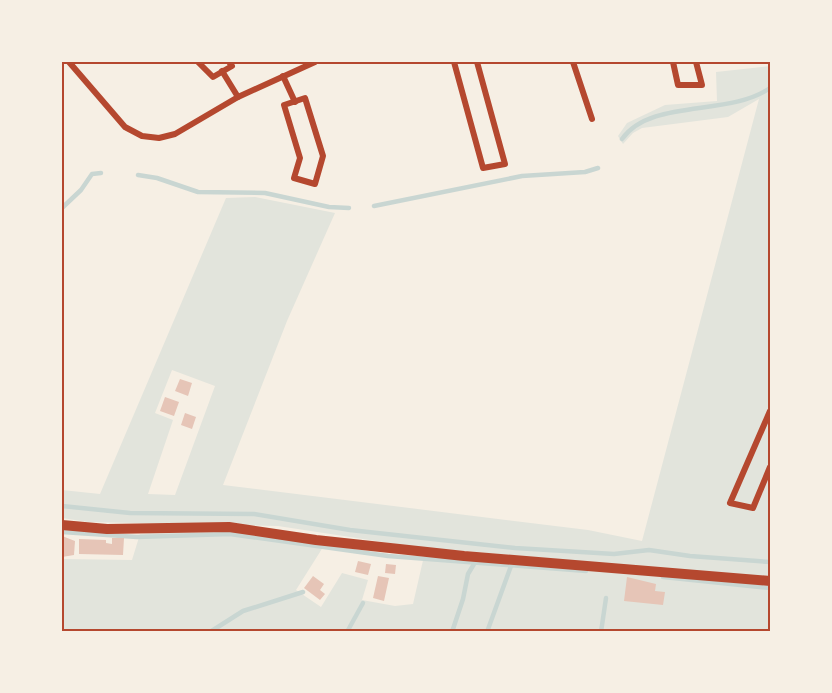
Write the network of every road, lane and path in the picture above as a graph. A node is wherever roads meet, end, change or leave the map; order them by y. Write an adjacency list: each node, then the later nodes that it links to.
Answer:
1 (69, 62): 12 (street)
2 (198, 62): 10 (street)
3 (229, 62): 10 (street)
4 (315, 62): 11 (street)
5 (454, 62): 6 (street)
6 (477, 62)
7 (573, 62): 14 (street)
8 (673, 62): 9 (street)
9 (696, 62)
10 (222, 71): 12 (street)
11 (283, 76): 12 (street); 13 (street)
12 (238, 97)
13 (294, 102): 13 (street)
14 (591, 119)
15 (771, 411): 16 (street)
16 (771, 467)
17 (62, 525): 18 (street)
18 (771, 581)

